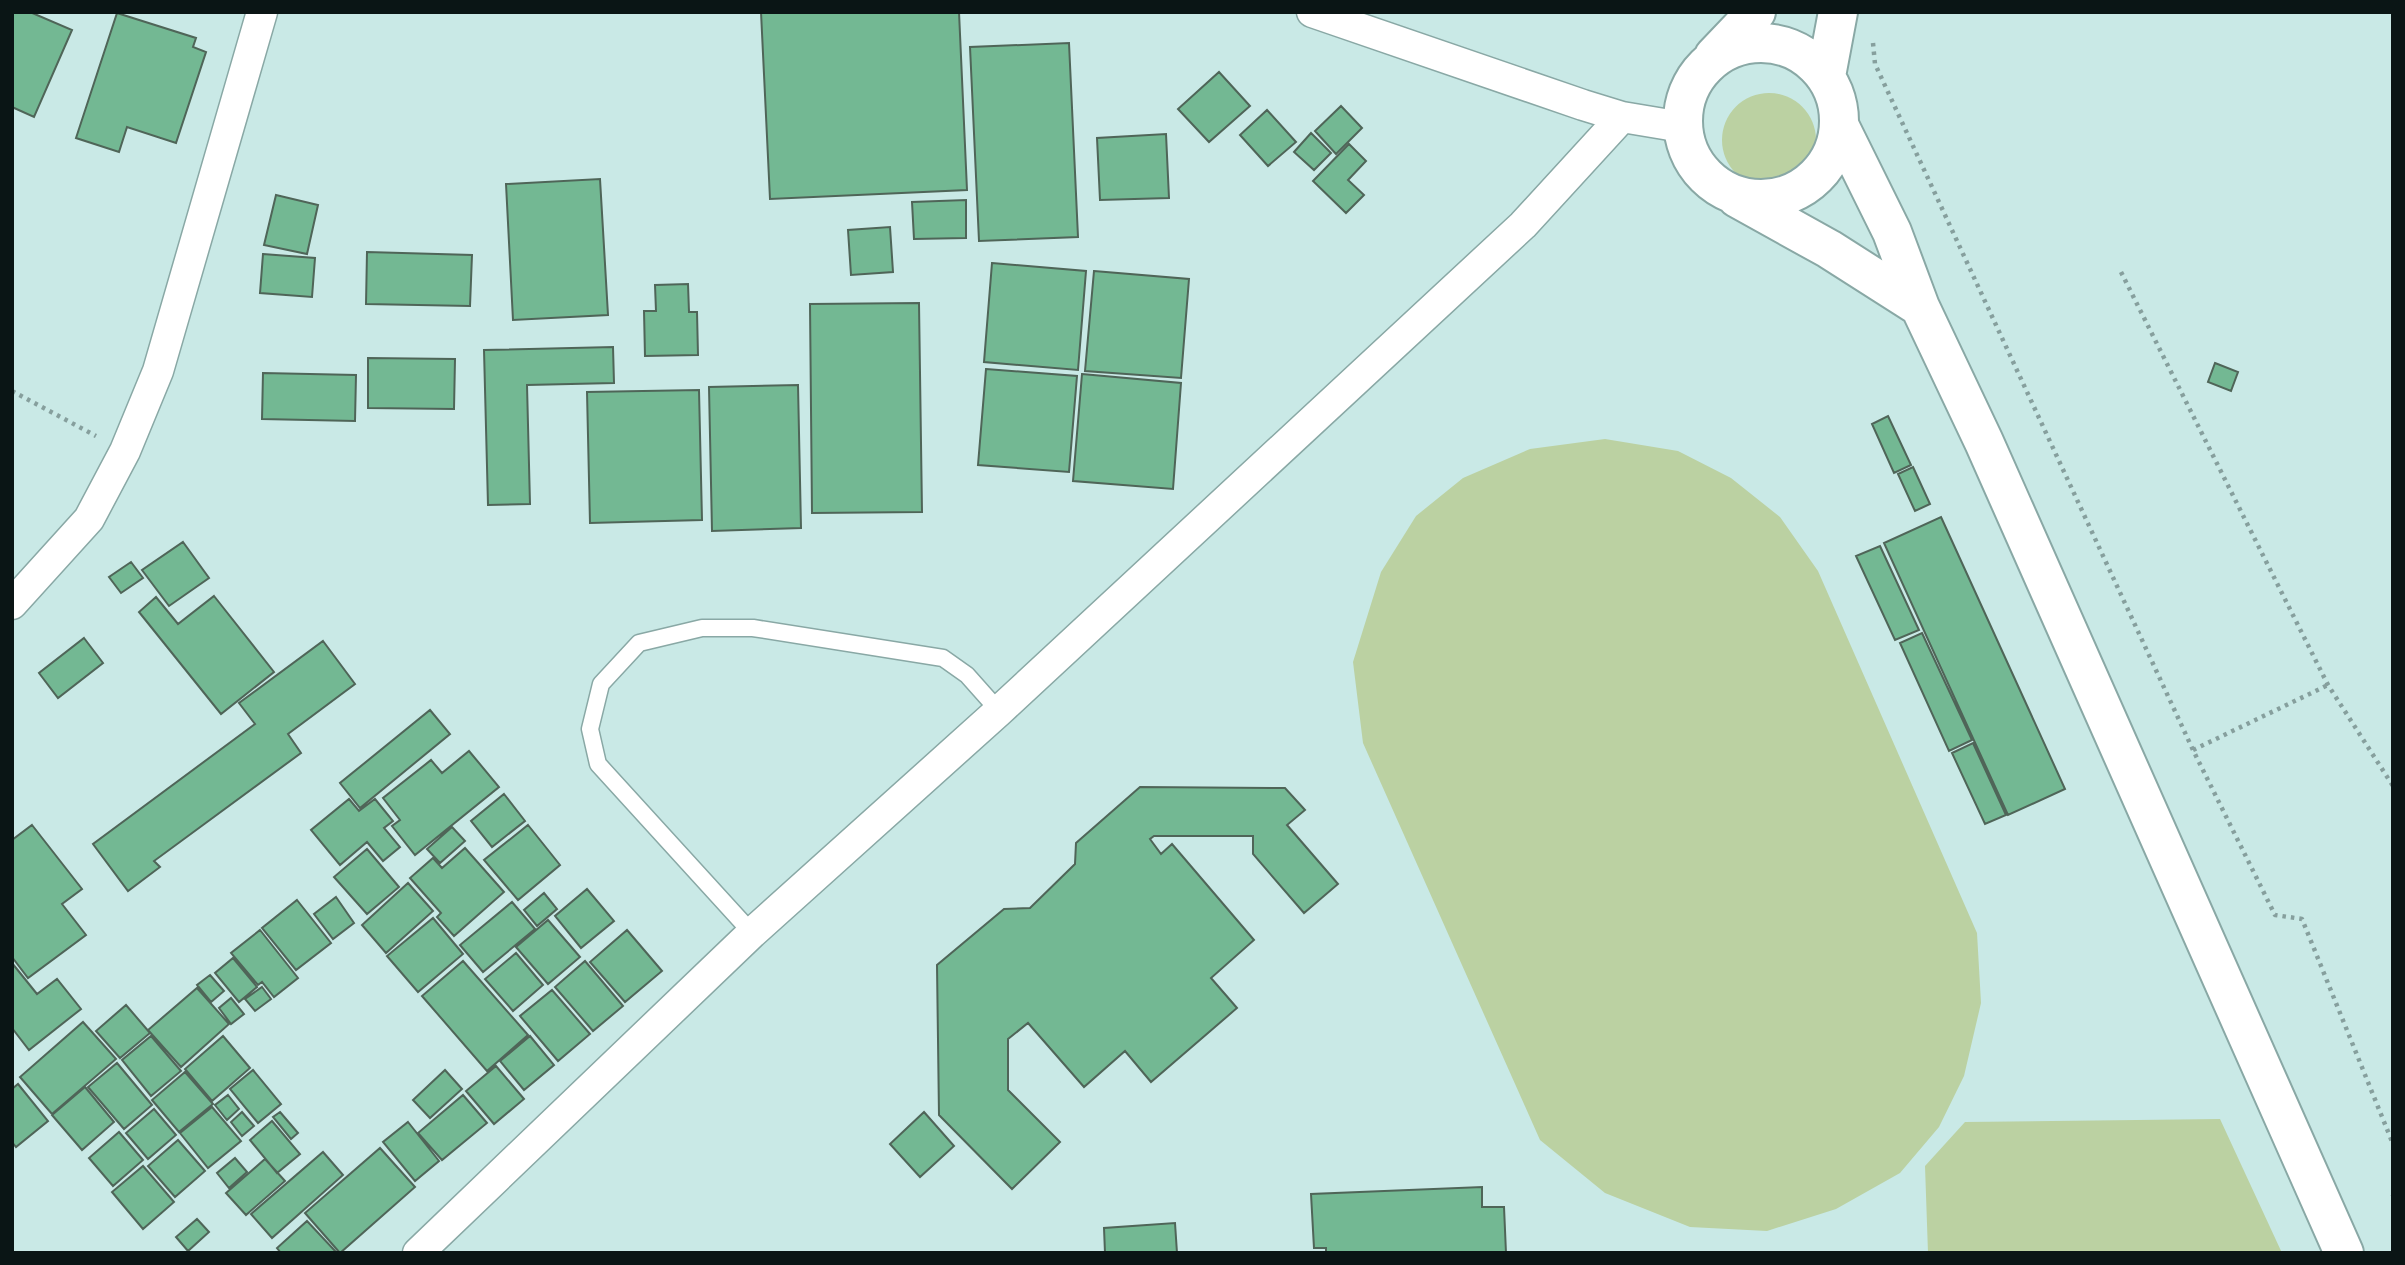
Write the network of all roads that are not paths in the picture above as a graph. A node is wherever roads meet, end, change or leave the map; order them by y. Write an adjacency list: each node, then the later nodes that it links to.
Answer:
1 (262, 12): 12 (street)
2 (1312, 12): 7 (street)
3 (1756, 12): 5 (street)
4 (1838, 12): 6 (street)
5 (1709, 61): 6 (street); 8 (street)
6 (1826, 76): 9 (street)
7 (1622, 117): 8 (street); 13 (street)
8 (1682, 127): 10 (street)
9 (1840, 127): 10 (street); 11 (street)
10 (1729, 193): 11 (street)
11 (1920, 307): 16 (street)
12 (12, 604)
13 (999, 711): 14 (street); 14 (lane)
14 (752, 933): 15 (street)
15 (418, 1253)
16 (2344, 1253)

